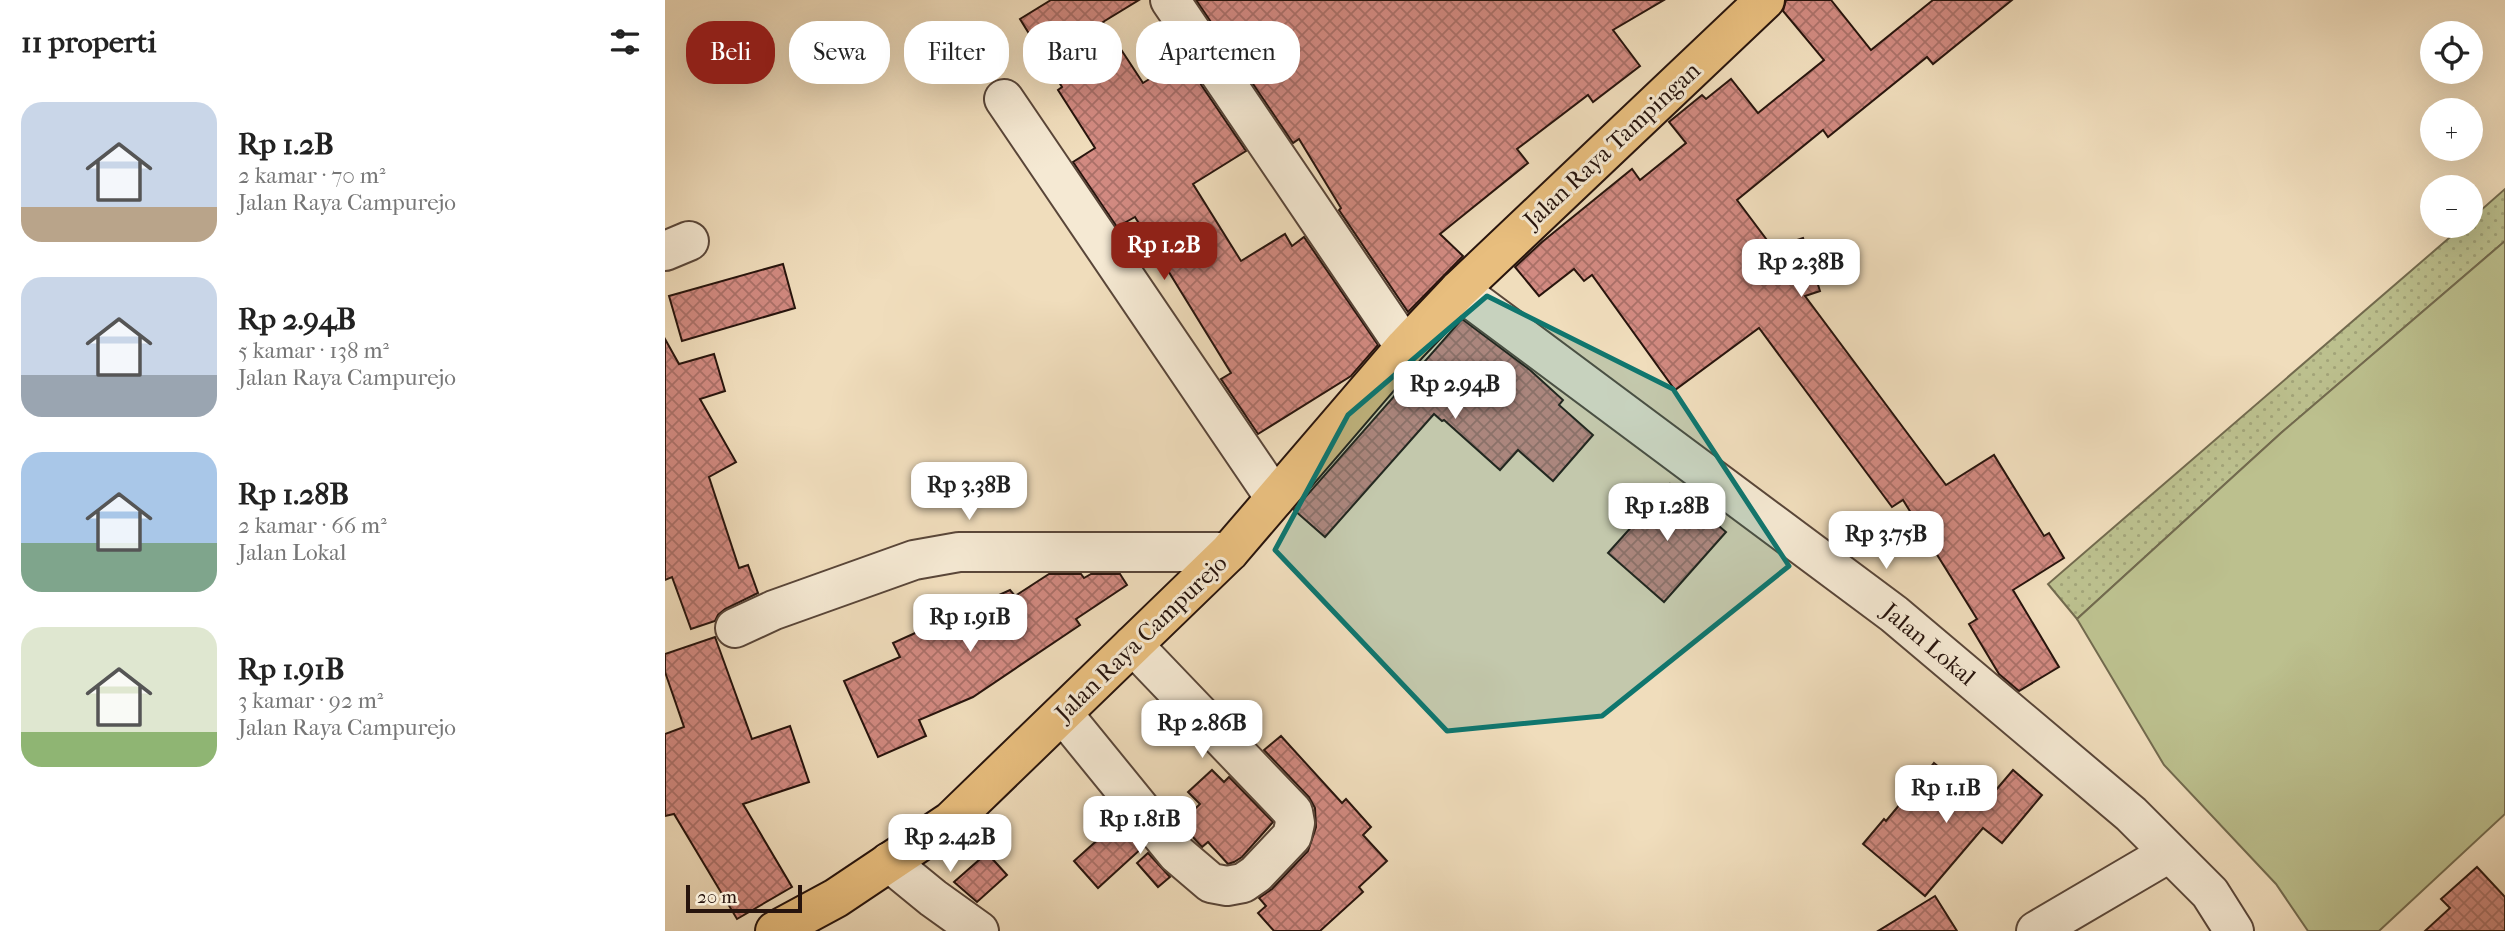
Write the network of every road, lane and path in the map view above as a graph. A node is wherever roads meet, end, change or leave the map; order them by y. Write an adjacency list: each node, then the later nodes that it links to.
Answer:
1 (1170, 0): 5 (street)
2 (1759, 2): 4 (main road, Jalan Raya Tampingan)
3 (1004, 99): 6 (street)
4 (1459, 290): 5 (main road, Jalan Raya Campurejo); 11 (street, Jalan Lokal)
5 (1405, 347): 6 (main road, Jalan Raya Campurejo)
6 (1275, 498): 7 (main road, Jalan Raya Campurejo)
7 (1229, 552): 8 (street); 9 (main road, Jalan Raya Campurejo)
8 (735, 628)
9 (1133, 645): 10 (main road, Jalan Raya Campurejo); 10 (street)
10 (1063, 714): 12 (main road, Jalan Raya Campurejo)
11 (2169, 853): 15 (street); 16 (street, Jalan Lokal)
12 (889, 862): 13 (main road, Jalan Raya Campurejo); 14 (street)
13 (775, 931)
14 (979, 931)
15 (2036, 931)
16 (2234, 931)

